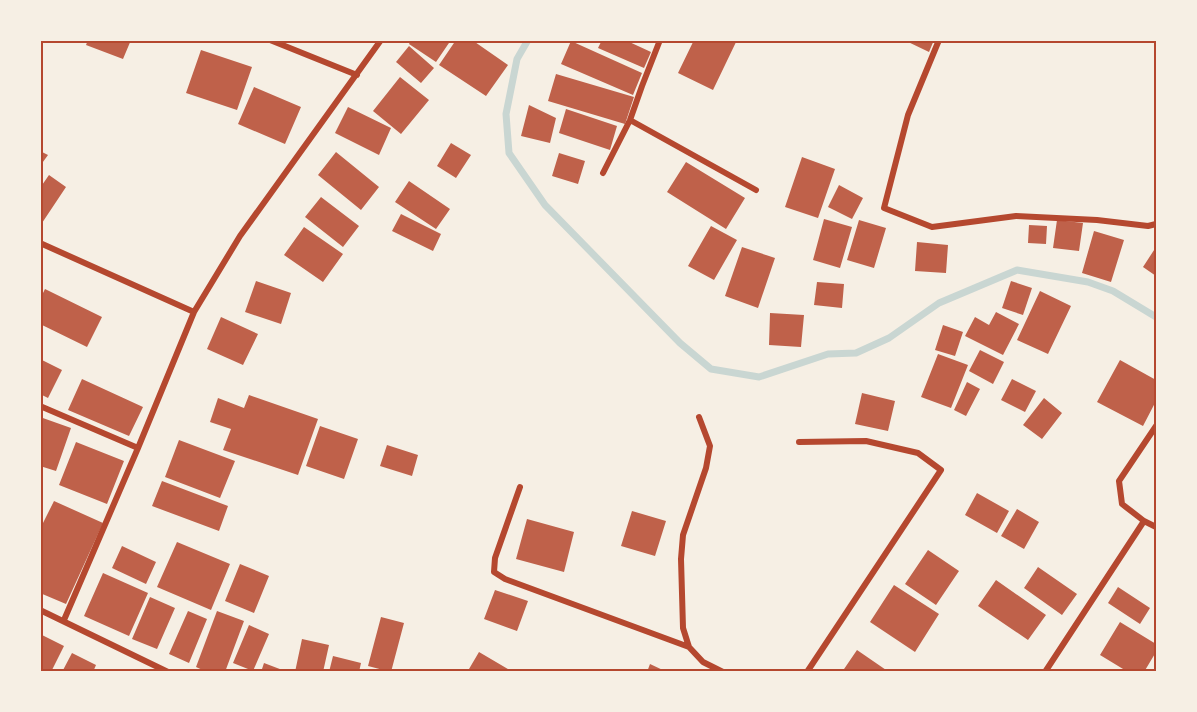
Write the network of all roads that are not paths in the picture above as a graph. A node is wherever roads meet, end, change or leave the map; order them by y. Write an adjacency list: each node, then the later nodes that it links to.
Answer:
1 (270, 40): 5 (street)
2 (381, 40): 5 (street)
3 (660, 40): 6 (street)
4 (939, 40): 9 (street)
5 (357, 75): 11 (street)
6 (630, 120): 7 (street); 8 (street)
7 (603, 173)
8 (756, 190)
9 (1156, 224)
10 (40, 243): 11 (street)
11 (194, 312): 16 (street)
12 (40, 406): 16 (street)
13 (699, 417): 22 (street)
14 (1156, 426): 18 (street)
15 (799, 442): 25 (street)
16 (138, 448): 21 (street)
17 (520, 487): 22 (street)
18 (1144, 521): 19 (street); 26 (street)
19 (1156, 527)
20 (40, 610): 21 (street)
21 (64, 620): 23 (street)
22 (689, 647): 24 (street)
23 (168, 672)
24 (723, 672)
25 (807, 672)
26 (1045, 672)

